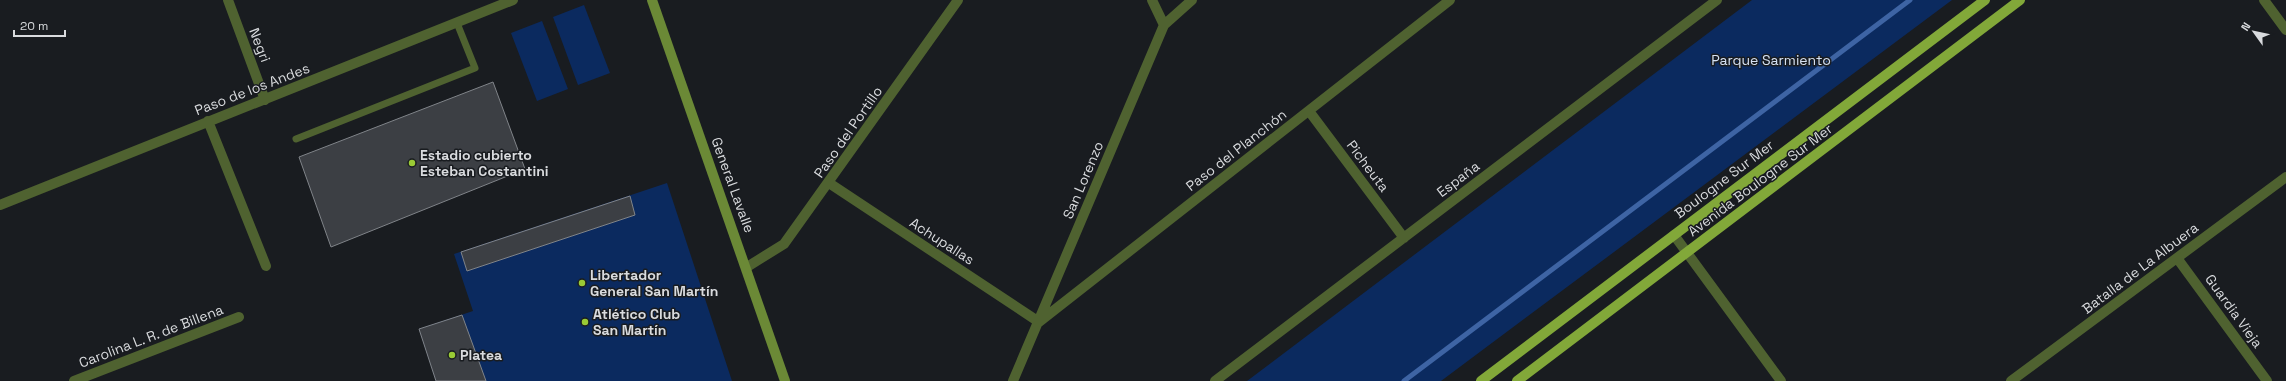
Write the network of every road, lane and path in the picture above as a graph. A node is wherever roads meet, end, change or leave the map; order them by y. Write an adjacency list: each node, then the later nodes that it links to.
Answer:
1 (228, 0): 15 (street, Negri)
2 (513, 0): 12 (street, Paso de los Andes)
3 (652, 0): 27 (main road, General Lavalle)
4 (958, 0): 20 (street, Paso del Portillo)
5 (1152, 0): 13 (street)
6 (1192, 0): 13 (street, San Lorenzo)
7 (1450, 0): 16 (street, Paso del Planchón)
8 (1717, 0): 23 (street, España)
9 (1984, 0): 22 (main road, Boulogne Sur Mer)
10 (2020, 0): 24 (main road, Avenida Boulogne Sur Mer)
11 (2264, 0): 14 (street)
12 (457, 23): 15 (street, Paso de los Andes); 18 (lane)
13 (1164, 25): 29 (street, San Lorenzo)
14 (2286, 30)
15 (265, 100): 17 (street, Paso de los Andes)
16 (1309, 110): 23 (street, Picheuta); 29 (street, Paso del Planchón)
17 (208, 121): 21 (street, Paso de los Andes); 26 (street)
18 (296, 139)
19 (2286, 177): 25 (street, Batalla de La Albuera)
20 (829, 183): 27 (street, Paso del Portillo); 29 (street, Achupallas)
21 (0, 205)
22 (1674, 235): 24 (street); 34 (main road, Boulogne Sur Mer)
23 (1404, 238): 33 (street, España)
24 (1687, 252): 35 (main road, Avenida Boulogne Sur Mer); 36 (street)
25 (2177, 258): 37 (street, Batalla de La Albuera); 38 (street, Guardia Vieja)
26 (266, 266)
27 (747, 267): 31 (main road, General Lavalle)
28 (239, 317): 30 (street, Carolina L. R. de Billena)
29 (1039, 322): 32 (street, San Lorenzo)
30 (74, 381)
31 (785, 381)
32 (1013, 381)
33 (1215, 381)
34 (1481, 381)
35 (1517, 381)
36 (1781, 381)
37 (2011, 381)
38 (2267, 381)

